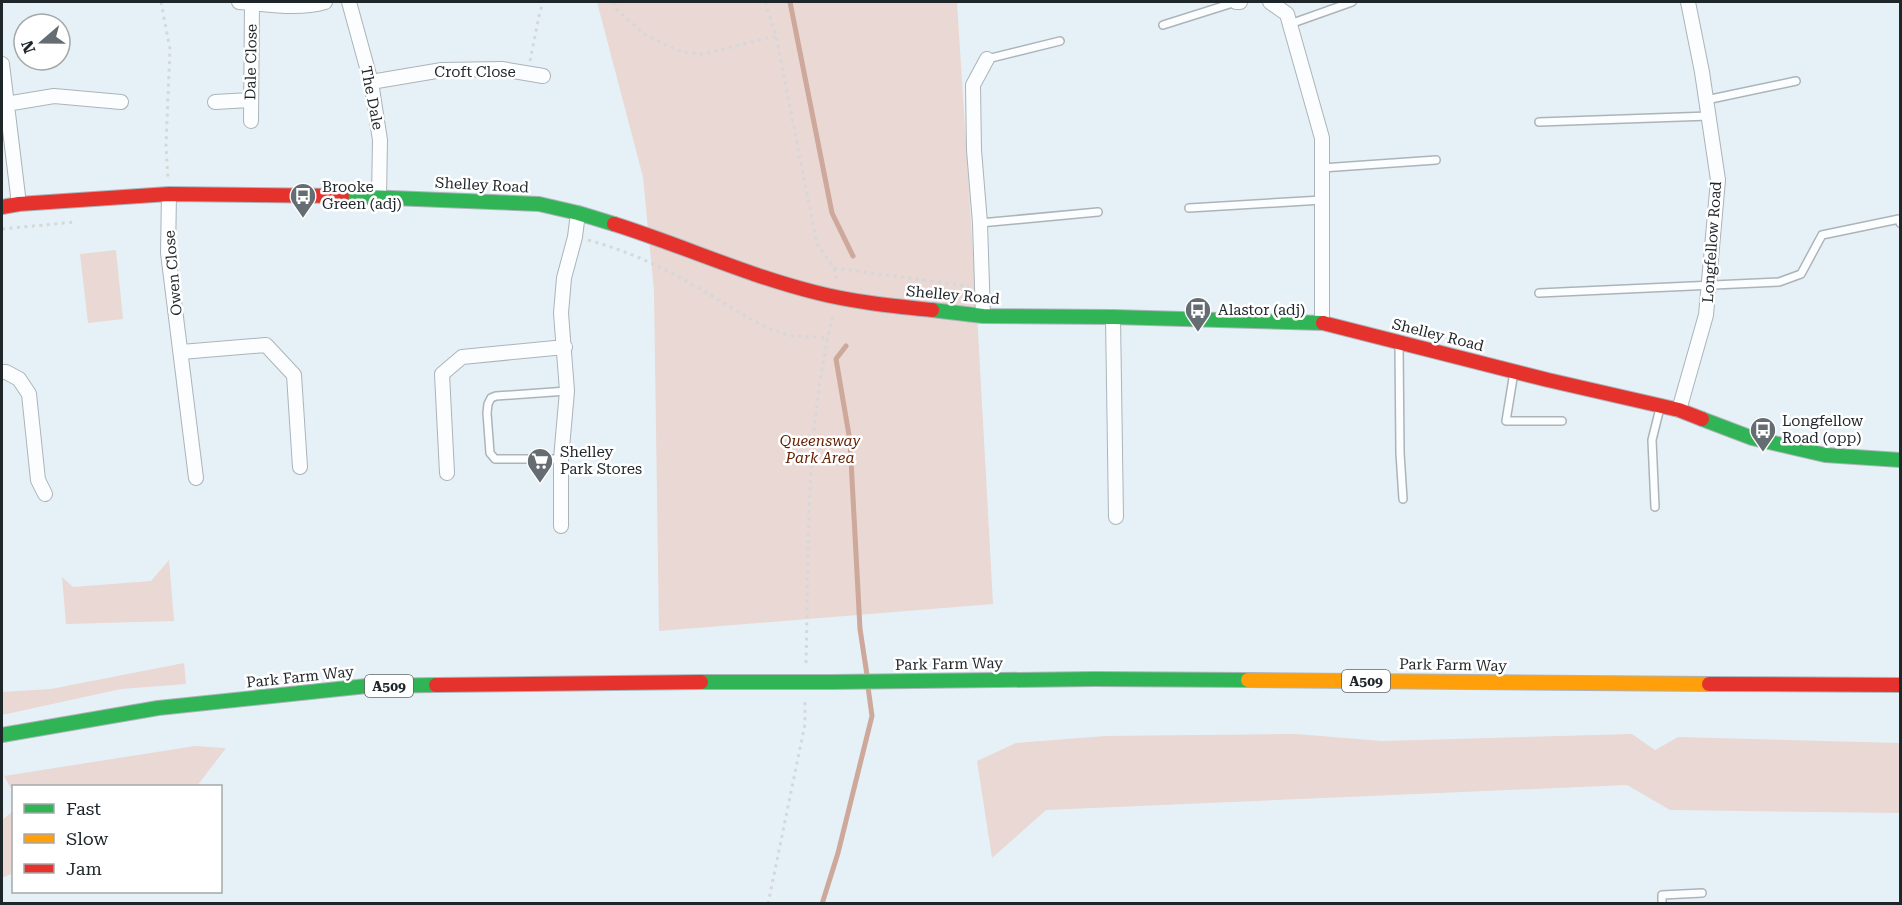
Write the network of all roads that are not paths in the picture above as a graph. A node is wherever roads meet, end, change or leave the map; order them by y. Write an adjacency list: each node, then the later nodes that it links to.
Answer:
1 (245, 2): 2 (street, Dale Close); 16 (street, Dale Close)
2 (326, 2)
3 (349, 2): 15 (street, The Dale)
4 (1238, 2): 9 (lane)
5 (1270, 2): 8 (street)
6 (1352, 2): 8 (lane)
7 (1688, 2): 17 (street, Longfellow Road)
8 (1290, 24): 25 (street)
9 (1163, 25)
10 (1060, 41): 11 (lane)
11 (987, 59): 34 (street)
12 (2, 64): 20 (street)
13 (543, 76): 15 (street, Croft Close)
14 (1796, 81): 17 (lane)
15 (371, 82): 27 (street, The Dale)
16 (250, 100): 19 (street); 22 (street, Dale Close)
17 (1706, 100): 21 (street, Longfellow Road)
18 (121, 102): 20 (street)
19 (214, 102)
20 (6, 104): 29 (street)
21 (1709, 116): 23 (lane); 36 (street, Longfellow Road)
22 (251, 121)
23 (1539, 122)
24 (1436, 160): 25 (lane)
25 (1322, 168): 28 (street)
26 (169, 194): 27 (main road, Shelley Road); 29 (main road, Shelley Road); 43 (street, Owen Close)
27 (379, 197): 33 (main road, Shelley Road)
28 (1322, 200): 31 (lane); 40 (street)
29 (19, 204): 30 (main road, Shelley Road)
30 (2, 207)
31 (1189, 208)
32 (1098, 212): 34 (lane)
33 (578, 213): 38 (main road, Shelley Road); 42 (street)
34 (980, 223): 38 (street)
35 (1900, 223): 36 (lane)
36 (1709, 285): 37 (lane); 48 (street, Longfellow Road)
37 (1539, 293)
38 (983, 316): 39 (main road, Shelley Road)
39 (1113, 317): 40 (main road, Shelley Road); 58 (street)
40 (1322, 323): 41 (main road, Shelley Road)
41 (1399, 342): 45 (main road, Shelley Road); 56 (lane)
42 (565, 347): 46 (street); 53 (street)
43 (181, 352): 52 (street); 54 (street, Owen Close)
44 (2, 372): 55 (street)
45 (1514, 372): 47 (main road, Shelley Road); 49 (lane)
46 (567, 391): 50 (street); 50 (lane)
47 (1660, 406): 48 (main road, Shelley Road); 57 (lane)
48 (1680, 410): 51 (main road, Shelley Road)
49 (1562, 421)
50 (561, 459): 59 (street)
51 (1900, 460)
52 (300, 467)
53 (447, 472)
54 (196, 478)
55 (45, 494)
56 (1403, 500)
57 (1655, 507)
58 (1116, 517)
59 (561, 526)
60 (1900, 685): 61 (main road, Park Farm Way / A509, bridge)
61 (2, 735)
62 (1702, 893): 63 (lane)
63 (1662, 903)

